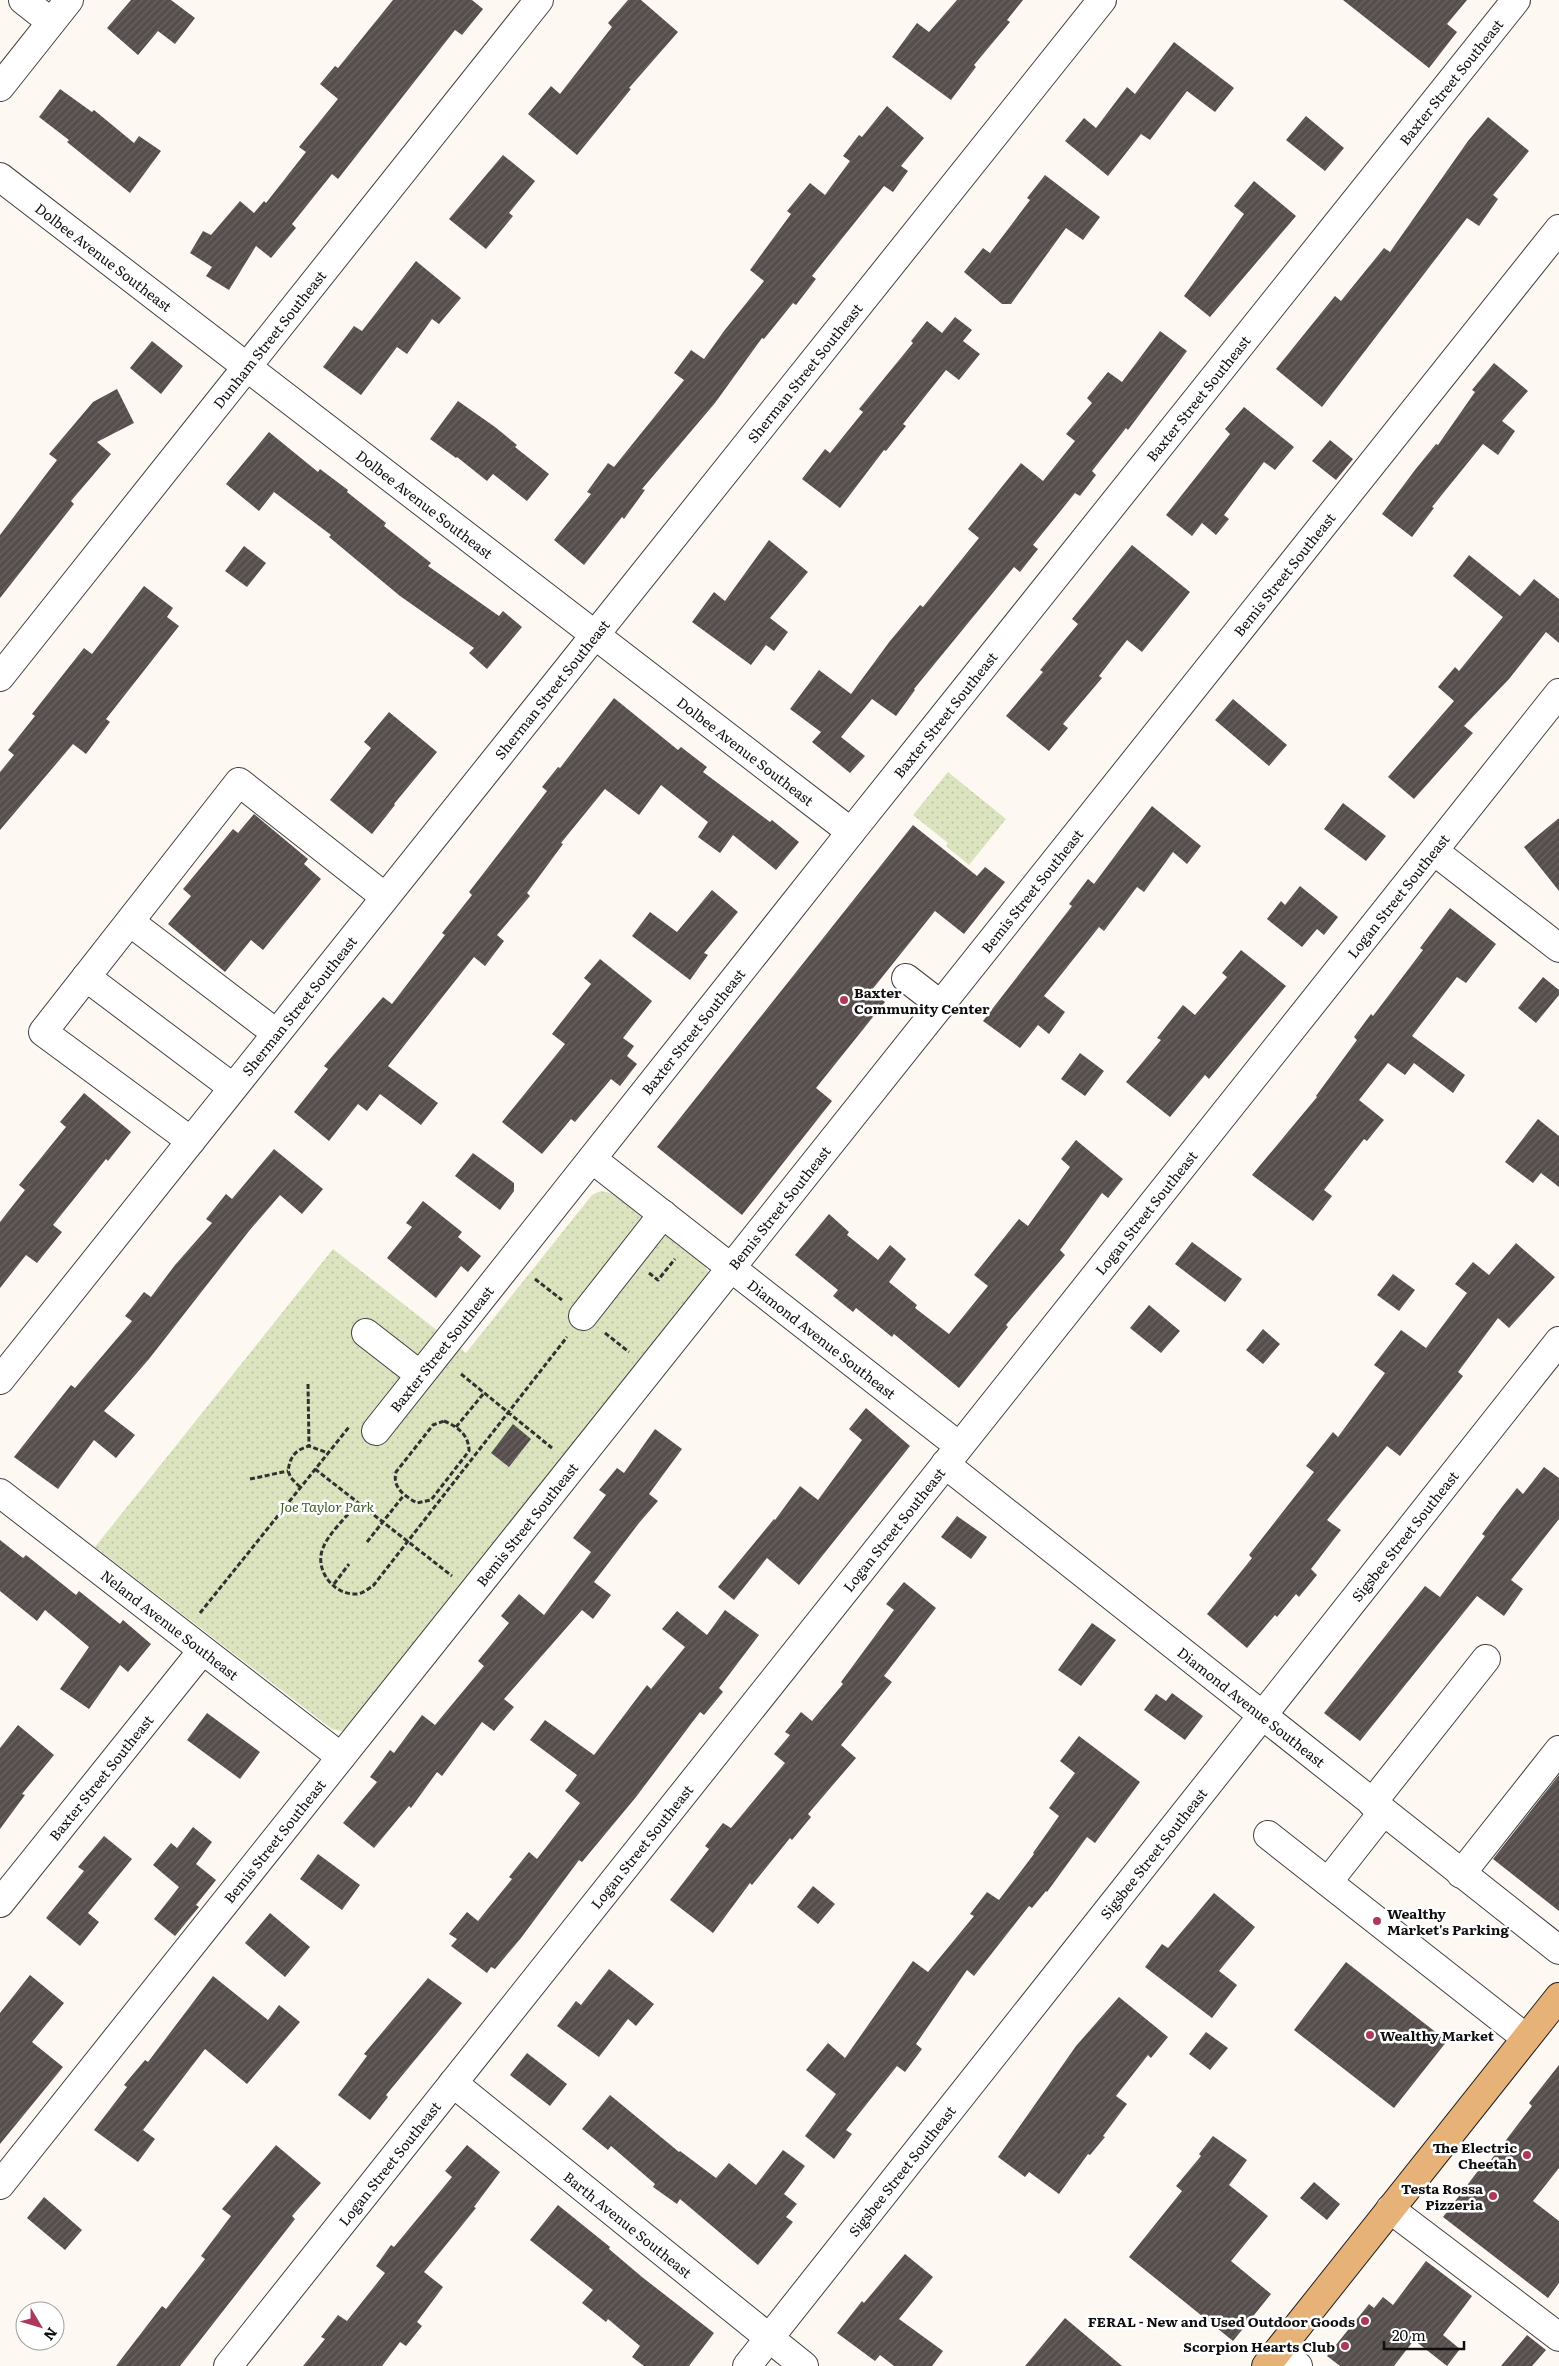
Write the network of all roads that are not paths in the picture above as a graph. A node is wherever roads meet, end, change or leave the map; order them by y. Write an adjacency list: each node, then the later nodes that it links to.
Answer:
1 (24, 0): 6 (street)
2 (69, 0): 6 (street)
3 (539, 0): 10 (street, Dunham Street Southeast)
4 (1102, 0): 11 (street, Sherman Street Southeast)
5 (1516, 0): 14 (street, Baxter Street Southeast)
6 (51, 22): 7 (street)
7 (0, 86)
8 (0, 177): 10 (street, Dolbee Avenue Southeast)
9 (1559, 229): 21 (street, Bemis Street Southeast)
10 (246, 367): 11 (street, Dolbee Avenue Southeast); 12 (street, Dunham Street Southeast)
11 (594, 634): 14 (street, Dolbee Avenue Southeast); 16 (street, Sherman Street Southeast)
12 (0, 677)
13 (1559, 693): 15 (street, Logan Street Southeast)
14 (851, 832): 25 (street, Baxter Street Southeast)
15 (1434, 851): 18 (street); 34 (street, Logan Street Southeast)
16 (385, 897): 17 (street); 22 (street, Sherman Street Southeast)
17 (130, 922): 19 (street); 22 (street)
18 (1559, 948)
19 (86, 977): 23 (street); 24 (street)
20 (906, 978): 21 (street)
21 (941, 1005): 27 (street, Bemis Street Southeast)
22 (276, 1034): 23 (street, Sherman Street Southeast)
23 (232, 1087): 24 (street, Sherman Street Southeast)
24 (191, 1141): 32 (street, Sherman Street Southeast)
25 (592, 1159): 26 (street, Diamond Avenue Southeast); 31 (street, Baxter Street Southeast)
26 (663, 1214): 27 (street, Diamond Avenue Southeast); 28 (street)
27 (732, 1267): 34 (street, Diamond Avenue Southeast); 40 (street, Bemis Street Southeast)
28 (577, 1324)
29 (366, 1333): 31 (street)
30 (1559, 1341): 38 (street, Sigsbee Street Southeast)
31 (420, 1375): 33 (street, Baxter Street Southeast)
32 (0, 1380)
33 (364, 1427)
34 (952, 1455): 38 (street, Diamond Avenue Southeast); 49 (street, Logan Street Southeast)
35 (0, 1493): 36 (street, Neland Avenue Southeast)
36 (202, 1651): 40 (street, Neland Avenue Southeast); 45 (street, Baxter Street Southeast)
37 (1486, 1659): 41 (street)
38 (1262, 1716): 41 (street, Diamond Avenue Southeast); 53 (street, Sigsbee Street Southeast)
39 (1559, 1750): 43 (street)
40 (341, 1757): 50 (street, Bemis Street Southeast)
41 (1378, 1808): 43 (street, Diamond Avenue Southeast); 44 (street)
42 (1268, 1835): 44 (street)
43 (1460, 1874): 46 (street, Diamond Avenue Southeast)
44 (1328, 1882): 48 (street)
45 (0, 1903)
46 (1559, 1950)
47 (1559, 1997): 48 (main road)
48 (1526, 2038): 51 (main road)
49 (453, 2083): 53 (street, Barth Avenue Southeast); 55 (street, Logan Street Southeast)
50 (0, 2185)
51 (1390, 2209): 52 (street); 54 (main road)
52 (1559, 2337)
53 (769, 2339): 56 (street, Sigsbee Street Southeast); 57 (street, Barth Avenue Southeast)
54 (1280, 2361)
55 (228, 2366)
56 (747, 2366)
57 (804, 2366)

